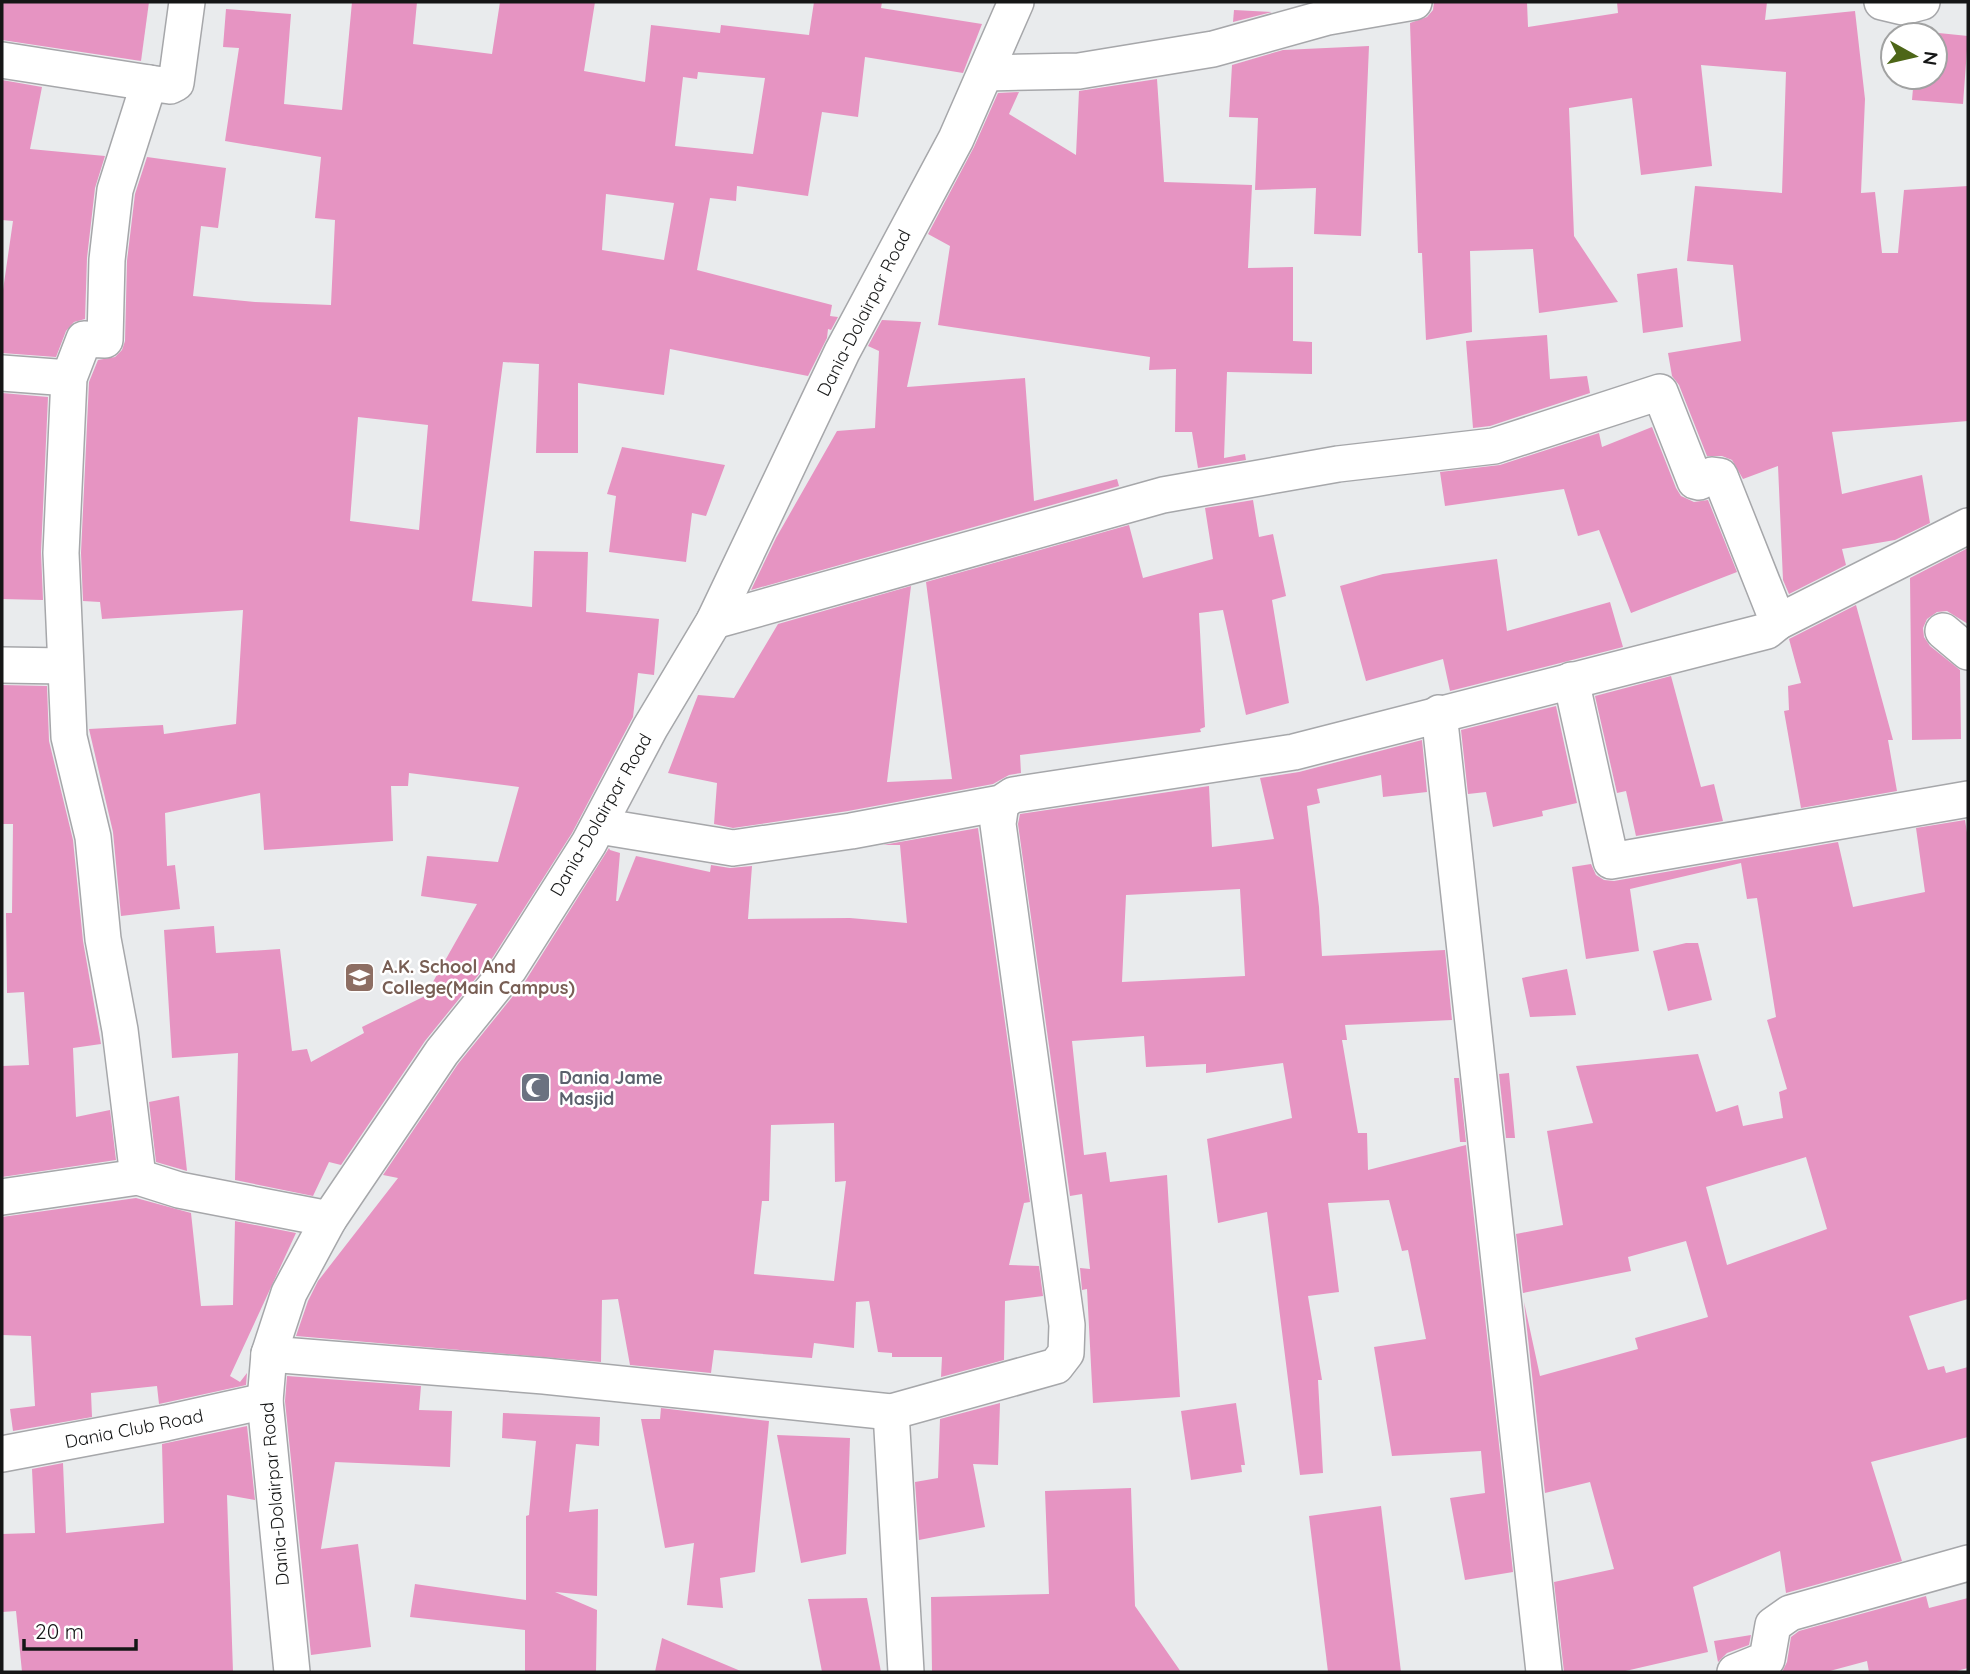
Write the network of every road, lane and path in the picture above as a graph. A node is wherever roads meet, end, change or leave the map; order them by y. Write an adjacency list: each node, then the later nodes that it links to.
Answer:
1 (187, 2): 8 (street)
2 (1016, 2): 7 (street, Dania-Dolairpar Road)
3 (1414, 2): 7 (street)
4 (1882, 2): 5 (street)
5 (1922, 2)
6 (2, 60): 8 (street)
7 (986, 72): 12 (street, Dania-Dolairpar Road)
8 (149, 83): 10 (street)
9 (2, 373): 10 (street)
10 (69, 378): 15 (street)
11 (1968, 526): 13 (street)
12 (714, 621): 13 (street); 20 (street, Dania-Dolairpar Road)
13 (1778, 622): 16 (street)
14 (2, 665): 15 (street)
15 (65, 666): 21 (street)
16 (1571, 680): 17 (street); 18 (street)
17 (1438, 713): 19 (street); 31 (street)
18 (1968, 799)
19 (1000, 803): 20 (street); 26 (street)
20 (599, 825): 23 (street, Dania-Dolairpar Road)
21 (138, 1177): 22 (street); 23 (street)
22 (2, 1197)
23 (329, 1219): 24 (street, Dania-Dolairpar Road)
24 (269, 1354): 25 (street, Dania-Dolairpar Road); 26 (street)
25 (265, 1401): 27 (street, Dania Club Road); 29 (street, Dania-Dolairpar Road)
26 (891, 1412): 30 (street)
27 (2, 1454)
28 (1968, 1563): 32 (street)
29 (292, 1672)
30 (906, 1672)
31 (1545, 1672)
32 (1735, 1672)

